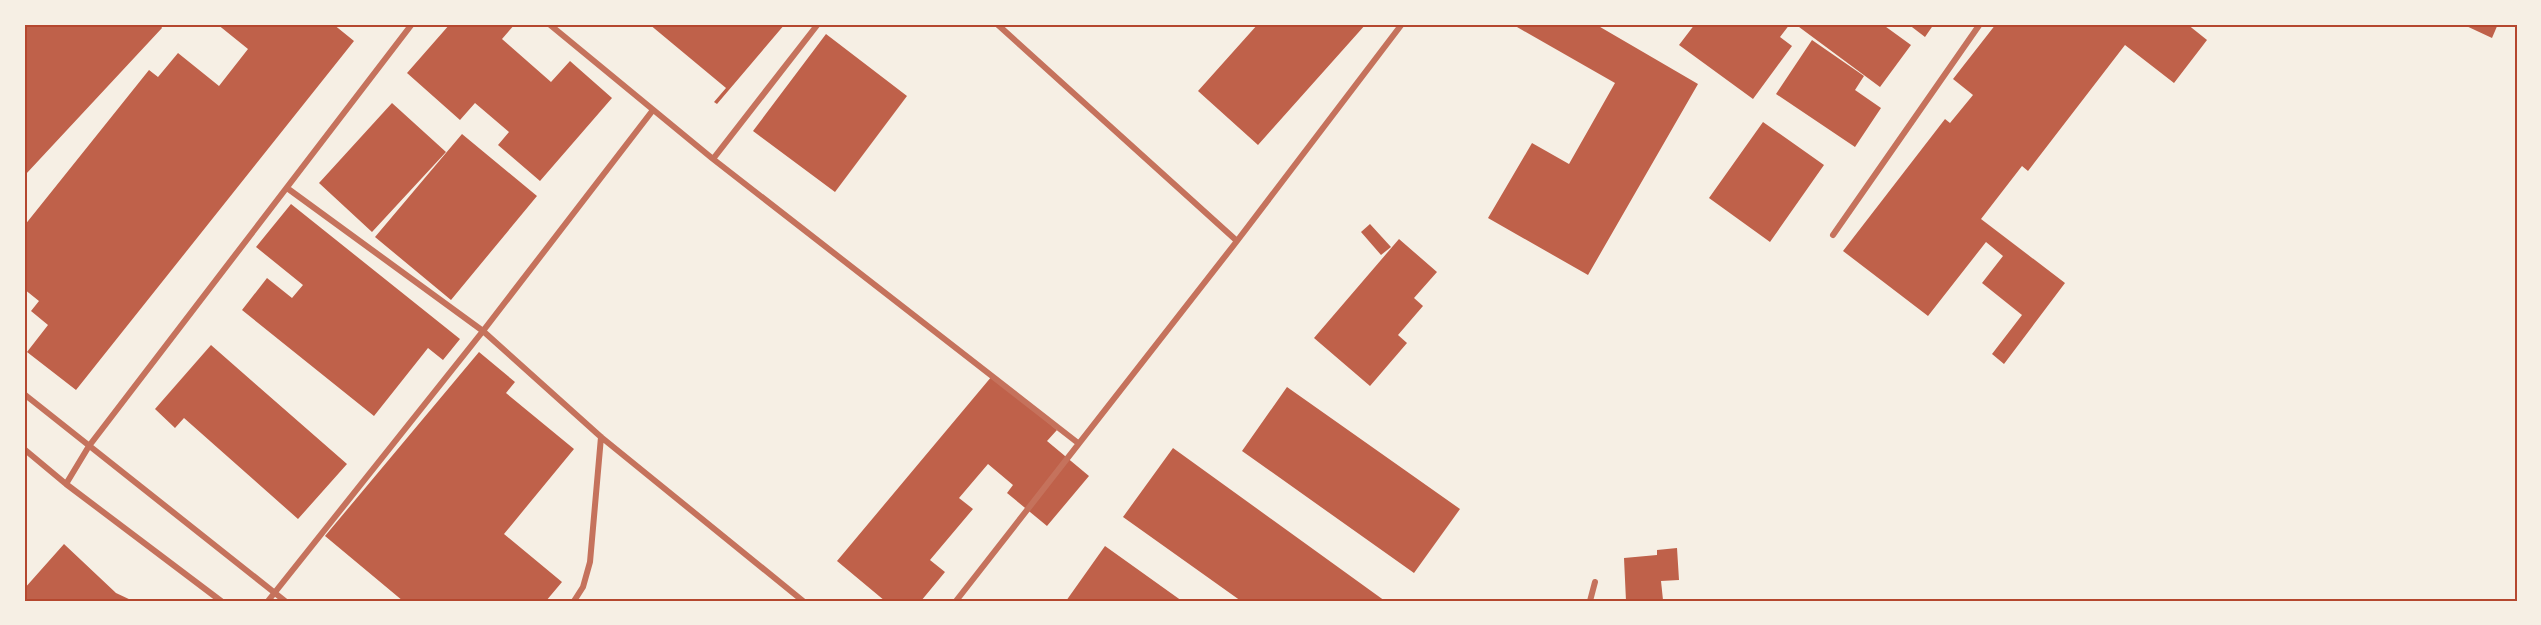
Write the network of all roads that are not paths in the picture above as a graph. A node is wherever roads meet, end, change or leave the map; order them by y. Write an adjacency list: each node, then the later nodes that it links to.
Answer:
1 (412, 24): 9 (street)
2 (549, 24): 7 (street)
3 (818, 24): 8 (street)
4 (997, 24): 11 (street)
5 (1402, 24): 11 (street)
6 (1980, 24): 10 (street)
7 (653, 110): 8 (street); 12 (street)
8 (713, 159): 15 (street)
9 (287, 188): 12 (street); 16 (street)
10 (1833, 235)
11 (1237, 242): 15 (street)
12 (483, 331): 14 (street); 20 (street)
13 (24, 394): 16 (street)
14 (601, 437): 24 (street); 25 (street)
15 (1077, 443): 26 (street)
16 (89, 446): 18 (street); 20 (street)
17 (24, 449): 18 (street)
18 (66, 484): 21 (street)
19 (1595, 582): 27 (street)
20 (273, 593): 22 (street); 23 (street)
21 (221, 601)
22 (268, 601)
23 (285, 601)
24 (574, 601)
25 (803, 601)
26 (956, 601)
27 (1590, 601)

